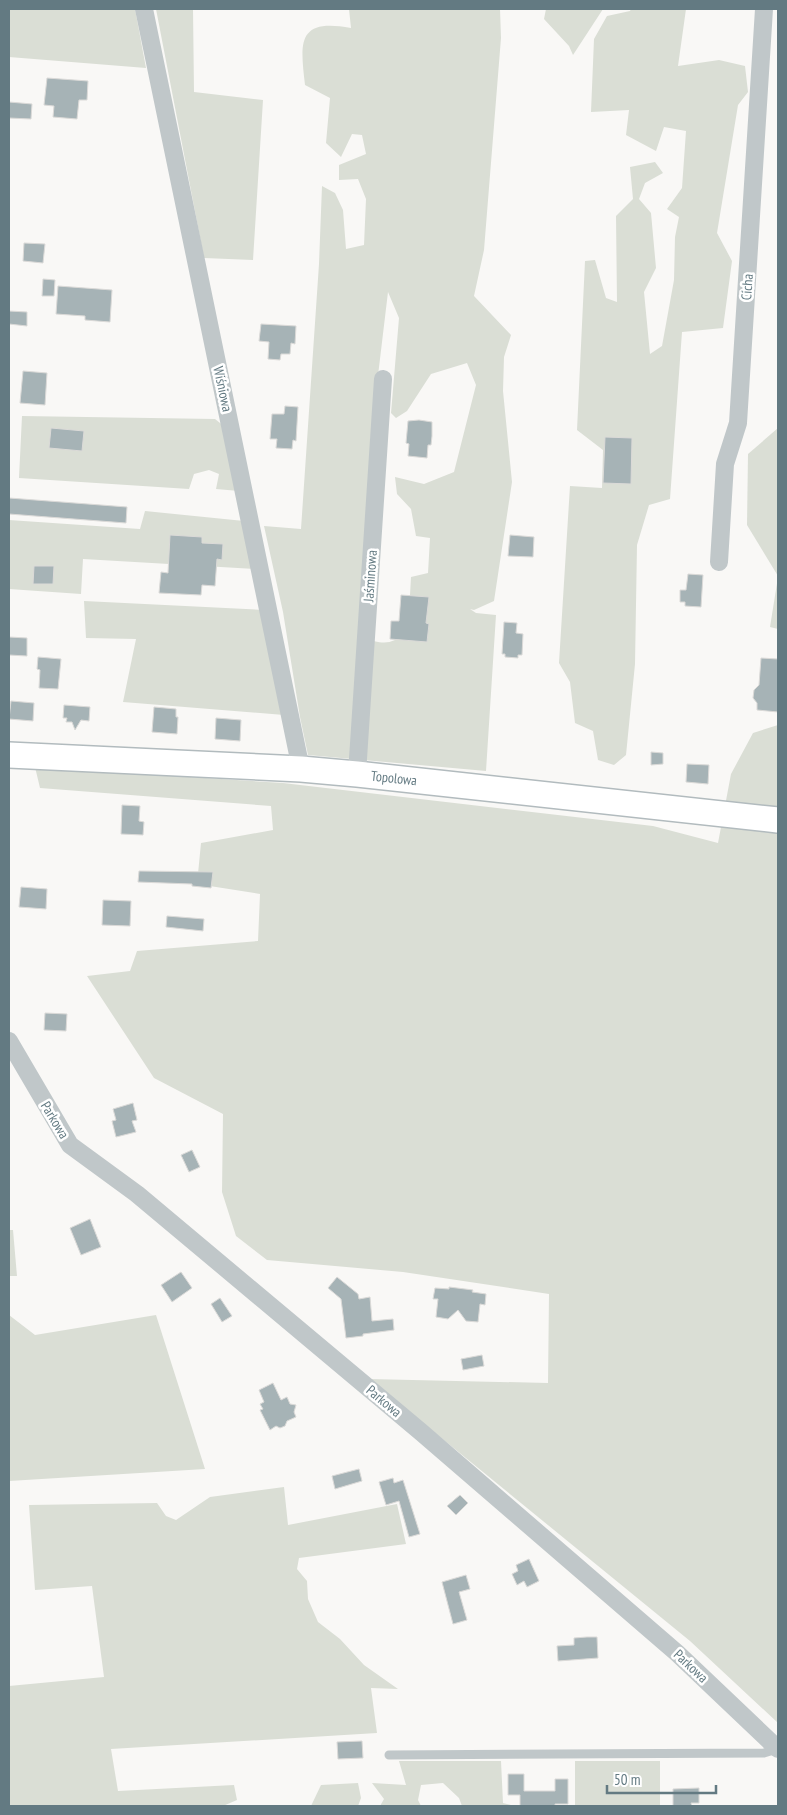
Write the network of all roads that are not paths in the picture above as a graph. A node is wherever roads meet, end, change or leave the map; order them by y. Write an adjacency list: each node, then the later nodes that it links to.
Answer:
1 (144, 9): 6 (street, Wiśniowa)
2 (764, 9): 4 (street, Cicha)
3 (383, 379): 7 (street, Jaśminowa)
4 (719, 562)
5 (9, 755): 6 (street, Topolowa)
6 (301, 769): 7 (street, Topolowa)
7 (357, 774): 8 (street, Topolowa)
8 (778, 820)
9 (9, 1041): 10 (street, Parkowa)
10 (778, 1749): 11 (lane)
11 (389, 1755)

